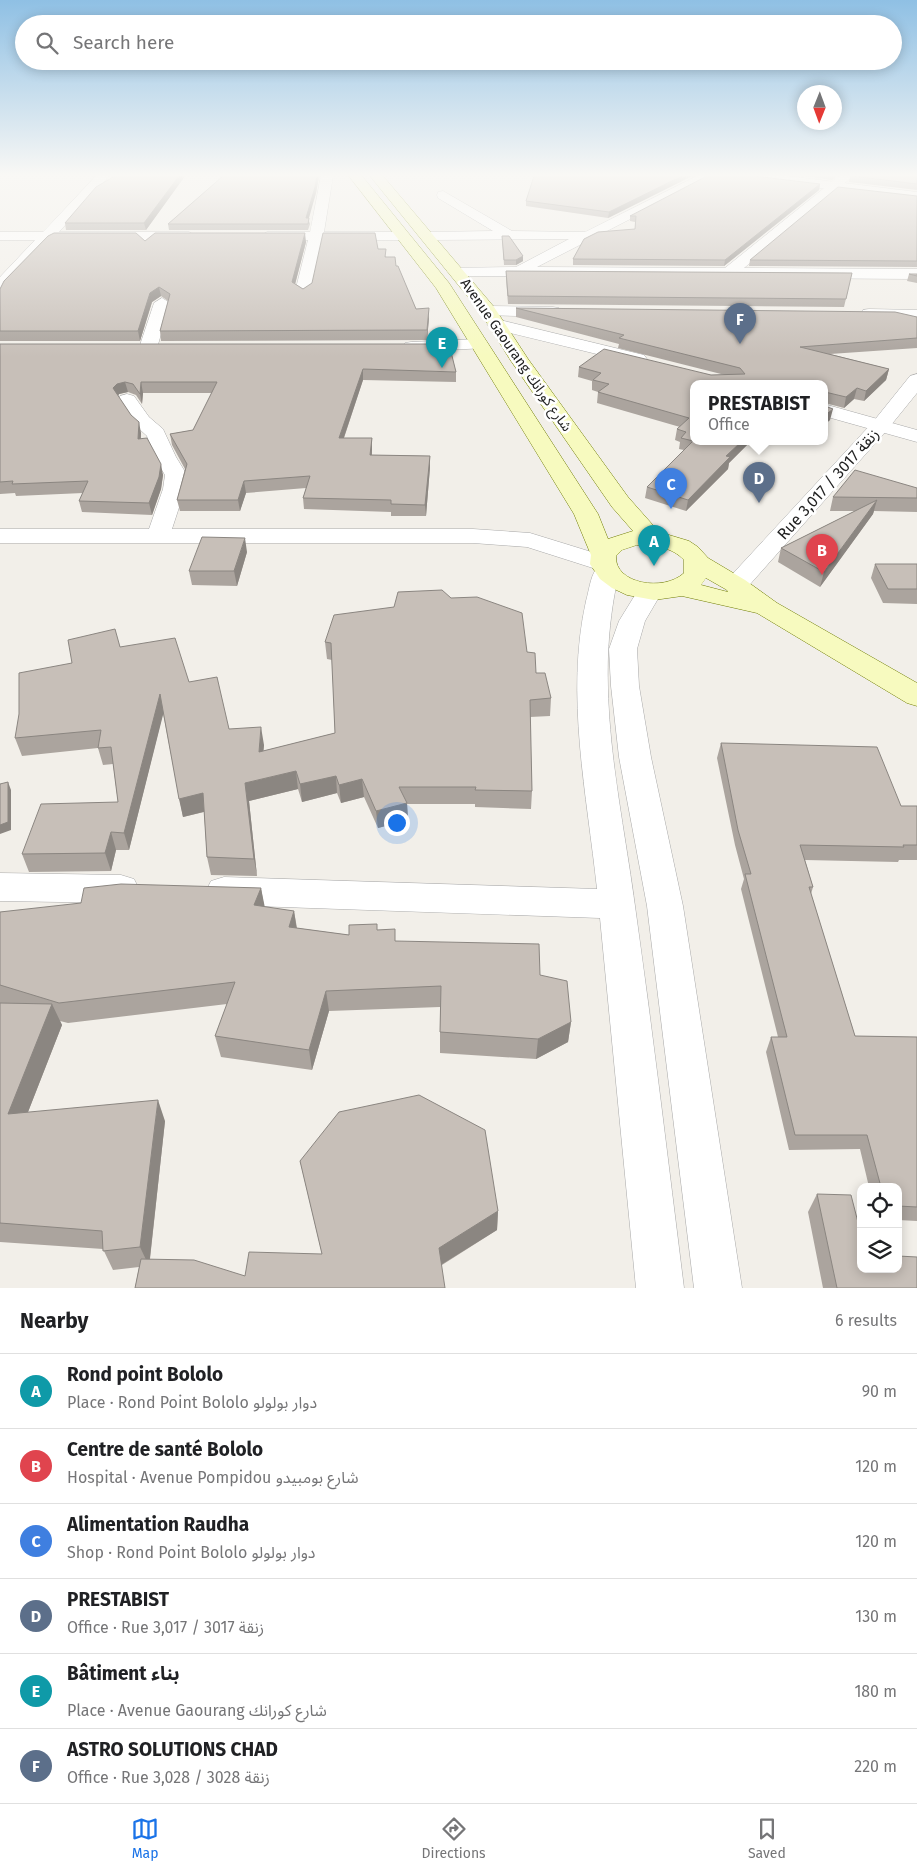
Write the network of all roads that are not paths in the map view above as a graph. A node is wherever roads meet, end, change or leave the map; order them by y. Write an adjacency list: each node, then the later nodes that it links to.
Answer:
1 (48, 236): 11 (street)
2 (316, 236): 12 (street)
3 (403, 236): 18 (main road, Avenue Gaourang شارع كورانك)
4 (428, 236): 8 (main road, Avenue Gaourang شارع كورانك)
5 (585, 236): 7 (street)
6 (773, 236): 9 (street)
7 (520, 270): 8 (street); 9 (street)
8 (455, 271): 17 (main road, Avenue Gaourang شارع كورانك)
9 (730, 272): 10 (street)
10 (917, 274)
11 (0, 286)
12 (303, 292)
13 (162, 303): 20 (street)
14 (568, 312): 17 (street)
15 (857, 314): 16 (street)
16 (917, 315)
17 (492, 317): 23 (street); 31 (main road, Avenue Gaourang شارع كورانك)
18 (479, 344): 22 (street); 32 (main road, Avenue Gaourang شارع كورانك)
19 (128, 348): 20 (street)
20 (148, 348): 21 (street)
21 (167, 348)
22 (394, 348)
23 (650, 362)
24 (917, 380): 27 (street, Rue 3,017 / زنقة 3017)
25 (127, 400): 30 (street)
26 (828, 411): 27 (street)
27 (880, 426): 28 (street); 34 (street, Rue 3,017 / زنقة 3017)
28 (917, 436)
29 (0, 536): 30 (street)
30 (158, 536): 32 (street)
31 (651, 538): 32 (main road); 33 (main road)
32 (604, 563): 35 (main road); 41 (street)
33 (698, 563): 34 (main road); 35 (main road)
34 (736, 584): 36 (main road)
35 (666, 590): 36 (main road); 43 (street)
36 (768, 609): 37 (main road)
37 (917, 696)
38 (0, 887): 39 (street)
39 (149, 889)
40 (189, 890): 41 (street)
41 (617, 904): 42 (street)
42 (660, 1288)
43 (718, 1288)

